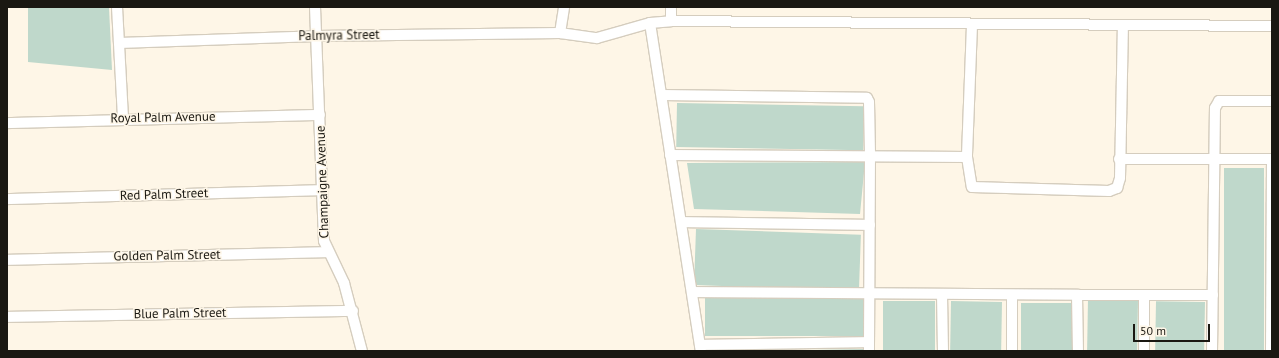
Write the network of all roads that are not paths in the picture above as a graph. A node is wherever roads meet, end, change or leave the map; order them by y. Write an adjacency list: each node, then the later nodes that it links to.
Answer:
1 (117, 7): 12 (street)
2 (314, 7): 11 (street, Champaigne Avenue)
3 (564, 7): 10 (street)
4 (671, 7): 5 (street)
5 (671, 21): 6 (street, Palmyra Street); 8 (street, Palmyra Street)
6 (650, 23): 10 (street, Palmyra Street); 13 (street)
7 (1123, 24): 8 (street, Palmyra Street); 9 (street, Palmyra Street); 22 (street)
8 (972, 25): 20 (street)
9 (1272, 26)
10 (560, 33): 11 (street, Palmyra Street)
11 (316, 36): 12 (street, Palmyra Street); 15 (street, Champaigne Avenue)
12 (119, 43): 16 (street)
13 (662, 95): 18 (street); 19 (street)
14 (1272, 101): 21 (street)
15 (320, 115): 16 (street, Royal Palm Avenue); 24 (street, Champaigne Avenue)
16 (123, 119): 17 (street, Royal Palm Avenue)
17 (7, 123)
18 (870, 154): 19 (street); 20 (street); 27 (street)
19 (670, 155): 26 (street)
20 (966, 157): 22 (street)
21 (1214, 158): 22 (street); 23 (street); 36 (street)
22 (1119, 159)
23 (1272, 159): 47 (street)
24 (321, 190): 25 (street, Red Palm Street); 28 (street, Champaigne Avenue)
25 (7, 200)
26 (682, 222): 27 (street); 30 (street)
27 (870, 225): 31 (street)
28 (327, 252): 29 (street, Golden Palm Street); 37 (street, Champaigne Avenue)
29 (7, 260)
30 (693, 292): 31 (street); 40 (street)
31 (870, 294): 32 (street); 39 (street)
32 (942, 294): 33 (street); 42 (street)
33 (1012, 295): 34 (street); 43 (street)
34 (1077, 295): 35 (street); 44 (street)
35 (1144, 295): 36 (street); 45 (street)
36 (1213, 295): 46 (street)
37 (353, 311): 38 (street, Blue Palm Street); 41 (street, Champaigne Avenue)
38 (7, 317)
39 (869, 347): 40 (street)
40 (700, 348)
41 (362, 351)
42 (943, 351)
43 (1012, 351)
44 (1078, 351)
45 (1144, 351)
46 (1212, 351)
47 (1271, 351)

